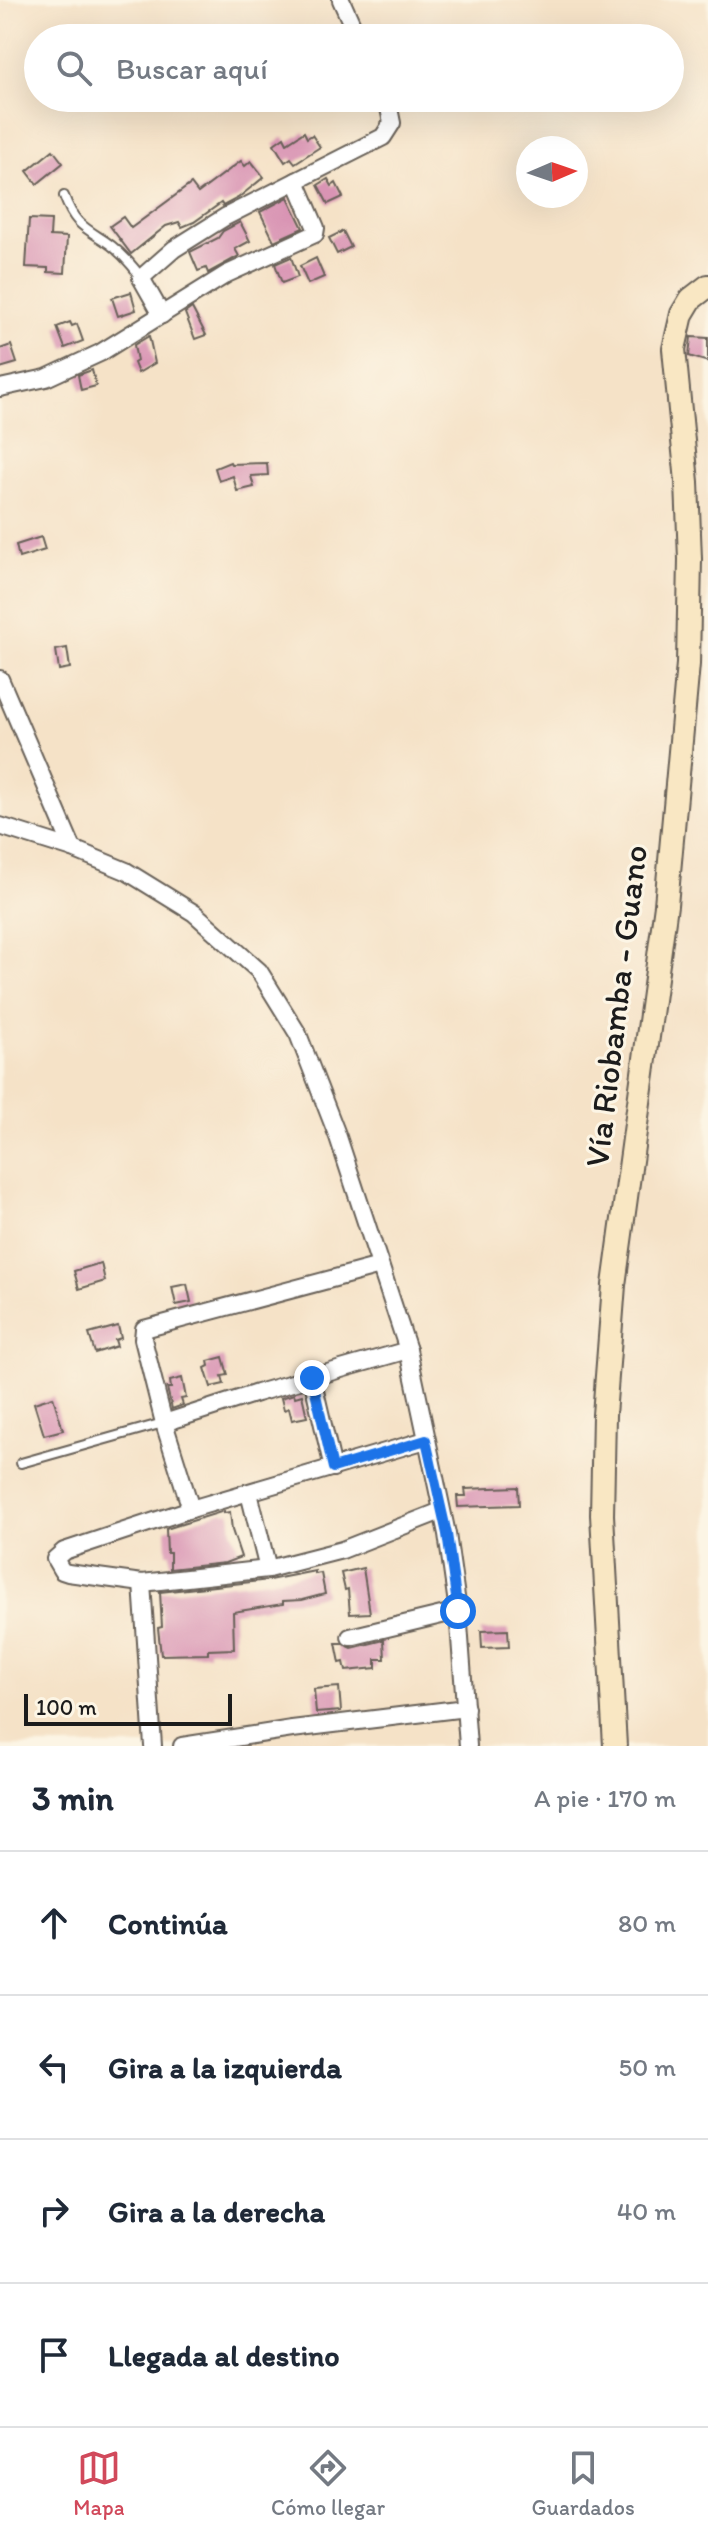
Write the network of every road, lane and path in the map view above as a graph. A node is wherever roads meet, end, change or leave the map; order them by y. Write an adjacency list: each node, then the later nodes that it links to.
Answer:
1 (341, 0): 2 (street)
2 (352, 24)
3 (390, 112): 4 (street)
4 (296, 181): 6 (street); 8 (street)
5 (64, 196): 6 (lane)
6 (141, 278): 8 (street)
7 (708, 286): 31 (main road, Vía Riobamba - Guano)
8 (162, 315): 9 (street)
9 (0, 388)
10 (0, 679): 12 (street)
11 (0, 826): 12 (street)
12 (73, 849): 13 (street)
13 (380, 1266): 14 (street); 16 (street)
14 (408, 1350): 15 (street); 17 (street)
15 (312, 1378): 16 (street); 19 (street)
16 (164, 1423): 18 (lane); 21 (street)
17 (426, 1440): 19 (street); 22 (street)
18 (21, 1463)
19 (333, 1468): 20 (street)
20 (249, 1493): 21 (street); 23 (street)
21 (191, 1509): 24 (street)
22 (441, 1511): 23 (street); 25 (street)
23 (268, 1569): 24 (street)
24 (142, 1583): 28 (street)
25 (458, 1611): 26 (street); 27 (street)
26 (350, 1637)
27 (466, 1708): 29 (street); 30 (street)
28 (153, 1746)
29 (182, 1746)
30 (468, 1746)
31 (615, 1746)

